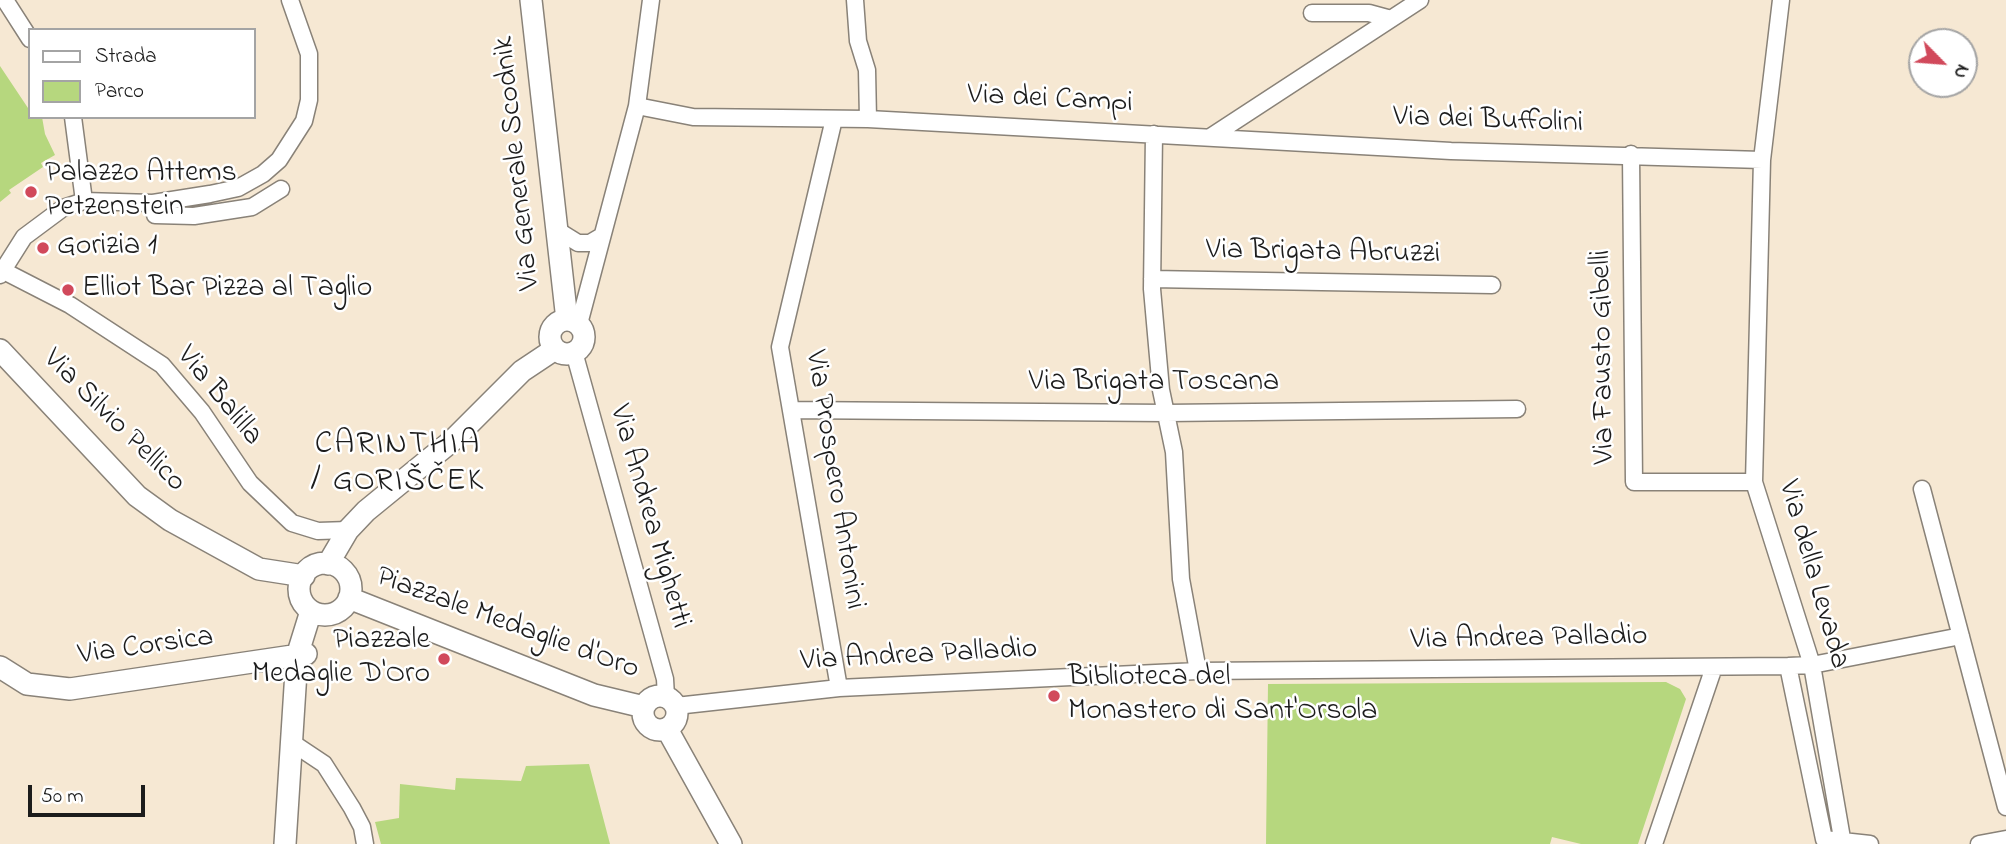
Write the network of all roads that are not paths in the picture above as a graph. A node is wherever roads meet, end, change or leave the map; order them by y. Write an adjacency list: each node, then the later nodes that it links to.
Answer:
1 (5, 0): 10 (street)
2 (290, 0): 21 (street)
3 (531, 0): 22 (main road, Via Generale Scodnik)
4 (651, 0): 11 (street)
5 (855, 0): 14 (street)
6 (1420, 0): 9 (street)
7 (1781, 0): 18 (street, Via della Levada)
8 (1312, 13): 9 (street)
9 (1391, 19): 16 (street)
10 (28, 36)
11 (637, 106): 13 (street, Via dei Campi); 23 (street)
12 (73, 119): 20 (street)
13 (834, 119): 14 (street, Via dei Campi); 31 (street, Via Prospero Antonini)
14 (867, 119): 15 (street, Via dei Campi)
15 (1154, 134): 16 (street, Via dei Campi); 25 (street)
16 (1212, 136): 17 (street, Via dei Buffolini)
17 (1631, 154): 18 (street, Via dei Buffolini); 33 (street, Via Fausto Gibelli)
18 (1762, 160): 33 (street, Via della Levada)
19 (281, 189): 21 (street)
20 (84, 201): 21 (street); 24 (street)
21 (153, 203)
22 (557, 230): 23 (street); 27 (main road, Via Generale Scodnik)
23 (602, 236): 27 (street)
24 (1, 271): 35 (street, Via Balilla)
25 (1152, 279): 26 (street, Via Brigata Abruzzi); 32 (street)
26 (1492, 285)
27 (573, 322): 29 (main road)
28 (0, 350): 37 (main road, Via Silvio Pellico)
29 (564, 351): 35 (main road); 48 (street, Via Andrea Mighetti)
30 (1517, 408): 32 (street, Via Brigata Toscana)
31 (791, 410): 32 (street, Via Brigata Toscana); 47 (street, Via Prospero Antonini)
32 (1166, 413): 46 (street)
33 (1754, 482): 42 (street, Via della Levada)
34 (1922, 489): 40 (street)
35 (348, 530): 36 (main road)
36 (328, 564): 37 (main road); 38 (main road, Piazzale Medaglie d'Oro)
37 (304, 576): 39 (main road)
38 (349, 598): 39 (main road, Piazzale Medaglie d'Oro); 49 (main road, Piazzale Medaglie d'Oro)
39 (315, 613): 41 (main road)
40 (1961, 636): 42 (street, Via Andrea Palladio); 52 (street)
41 (301, 655): 43 (main road, Via Corsica); 51 (main road)
42 (1812, 665): 45 (street, Via Andrea Palladio); 54 (street, Via della Levada)
43 (0, 667)
44 (1714, 667): 45 (street, Via Andrea Palladio); 46 (street, Via Andrea Palladio); 58 (street)
45 (1788, 667): 54 (street, Via della Levada)
46 (1198, 671): 47 (street, Via Andrea Palladio)
47 (839, 688): 48 (street, Via Andrea Palladio)
48 (671, 701): 49 (main road); 50 (main road)
49 (644, 707): 50 (main road)
50 (667, 729): 57 (main road)
51 (291, 742): 55 (main road); 56 (street)
52 (2006, 807)
53 (2006, 839): 60 (street)
54 (1844, 843): 59 (street)
55 (285, 844)
56 (365, 844)
57 (731, 844)
58 (1654, 844)
59 (1870, 844)
60 (1979, 844)

